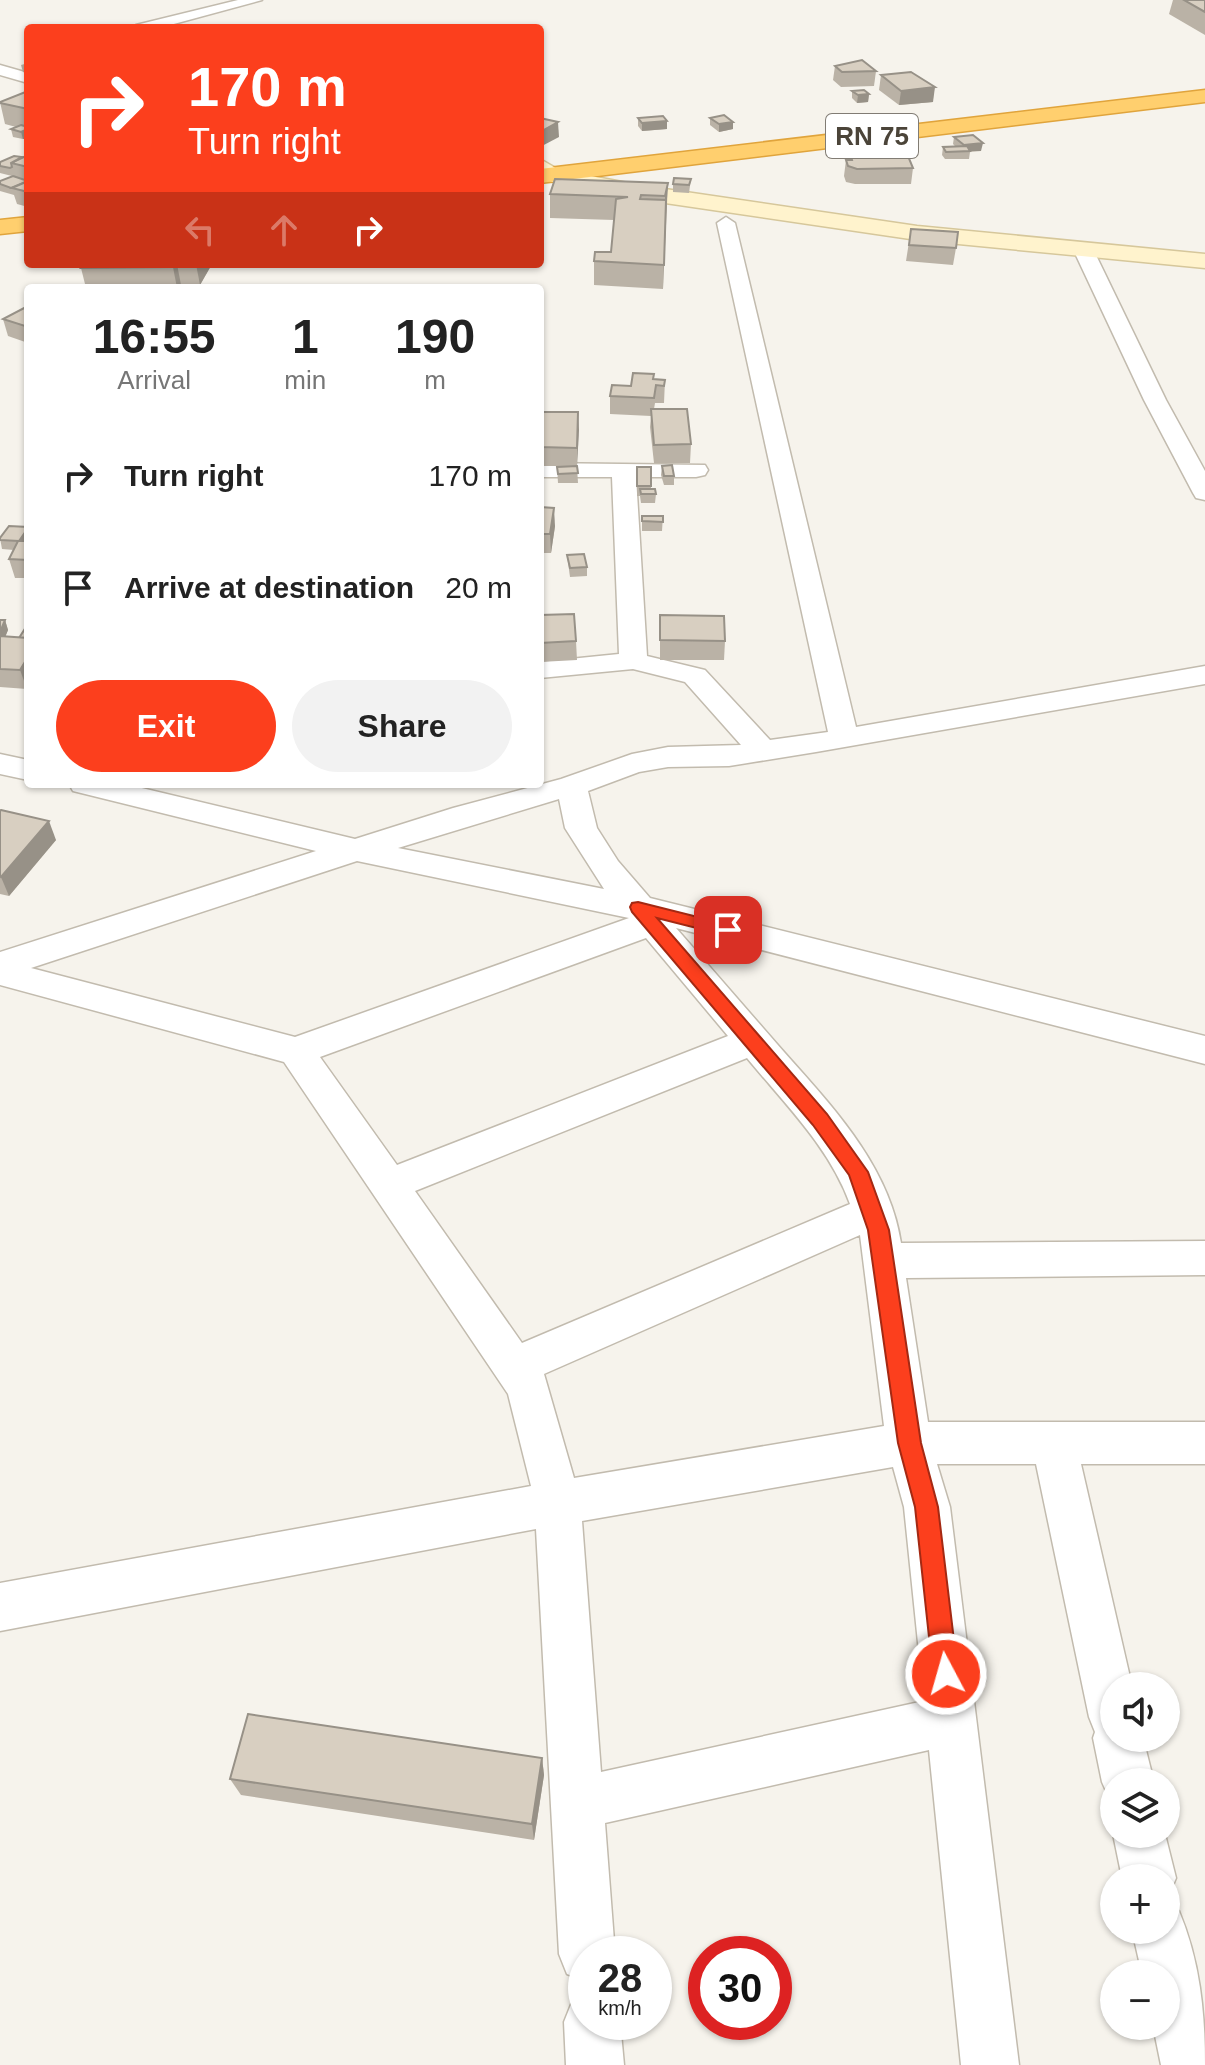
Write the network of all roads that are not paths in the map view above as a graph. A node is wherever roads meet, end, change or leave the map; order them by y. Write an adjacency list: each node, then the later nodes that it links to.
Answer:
1 (255, 0): 2 (street)
2 (157, 24)
3 (0, 70): 4 (street)
4 (24, 77)
5 (1205, 86): 7 (highway, RN 75)
6 (1205, 96): 7 (highway, RN 75)
7 (544, 172): 13 (street)
8 (726, 223): 22 (street)
9 (24, 224): 10 (highway)
10 (0, 227)
11 (24, 236): 12 (highway)
12 (0, 239)
13 (1083, 249): 14 (street); 18 (street)
14 (1205, 261)
15 (544, 470): 16 (street)
16 (624, 470): 17 (street); 19 (street)
17 (696, 470)
18 (1205, 493)
19 (633, 661): 20 (street); 23 (street)
20 (544, 670)
21 (1205, 675): 22 (street)
22 (844, 738): 26 (street)
23 (757, 744)
24 (0, 764): 25 (street)
25 (24, 769)
26 (572, 786): 28 (street); 29 (street)
27 (100, 788): 28 (street)
28 (355, 850): 29 (street); 30 (street)
29 (645, 915): 32 (street); 33 (street); 34 (street)
30 (0, 965)
31 (0, 972): 34 (street)
32 (753, 1041): 35 (street); 36 (street)
33 (1205, 1050)
34 (296, 1051): 35 (street)
35 (389, 1185): 43 (street)
36 (872, 1212): 38 (street); 39 (street)
37 (1205, 1258): 38 (street)
38 (883, 1261): 40 (street)
39 (530, 1360)
40 (909, 1443): 42 (street); 43 (street); 46 (street)
41 (1205, 1443): 42 (street)
42 (1054, 1444): 45 (street)
43 (558, 1503): 44 (street); 47 (street)
44 (0, 1607)
45 (1104, 1672)
46 (951, 1720): 47 (street); 52 (street)
47 (578, 1803): 48 (street)
48 (586, 1936)
49 (1163, 1944): 53 (street)
50 (593, 2040): 51 (street)
51 (595, 2065)
52 (990, 2065)
53 (1190, 2065)

